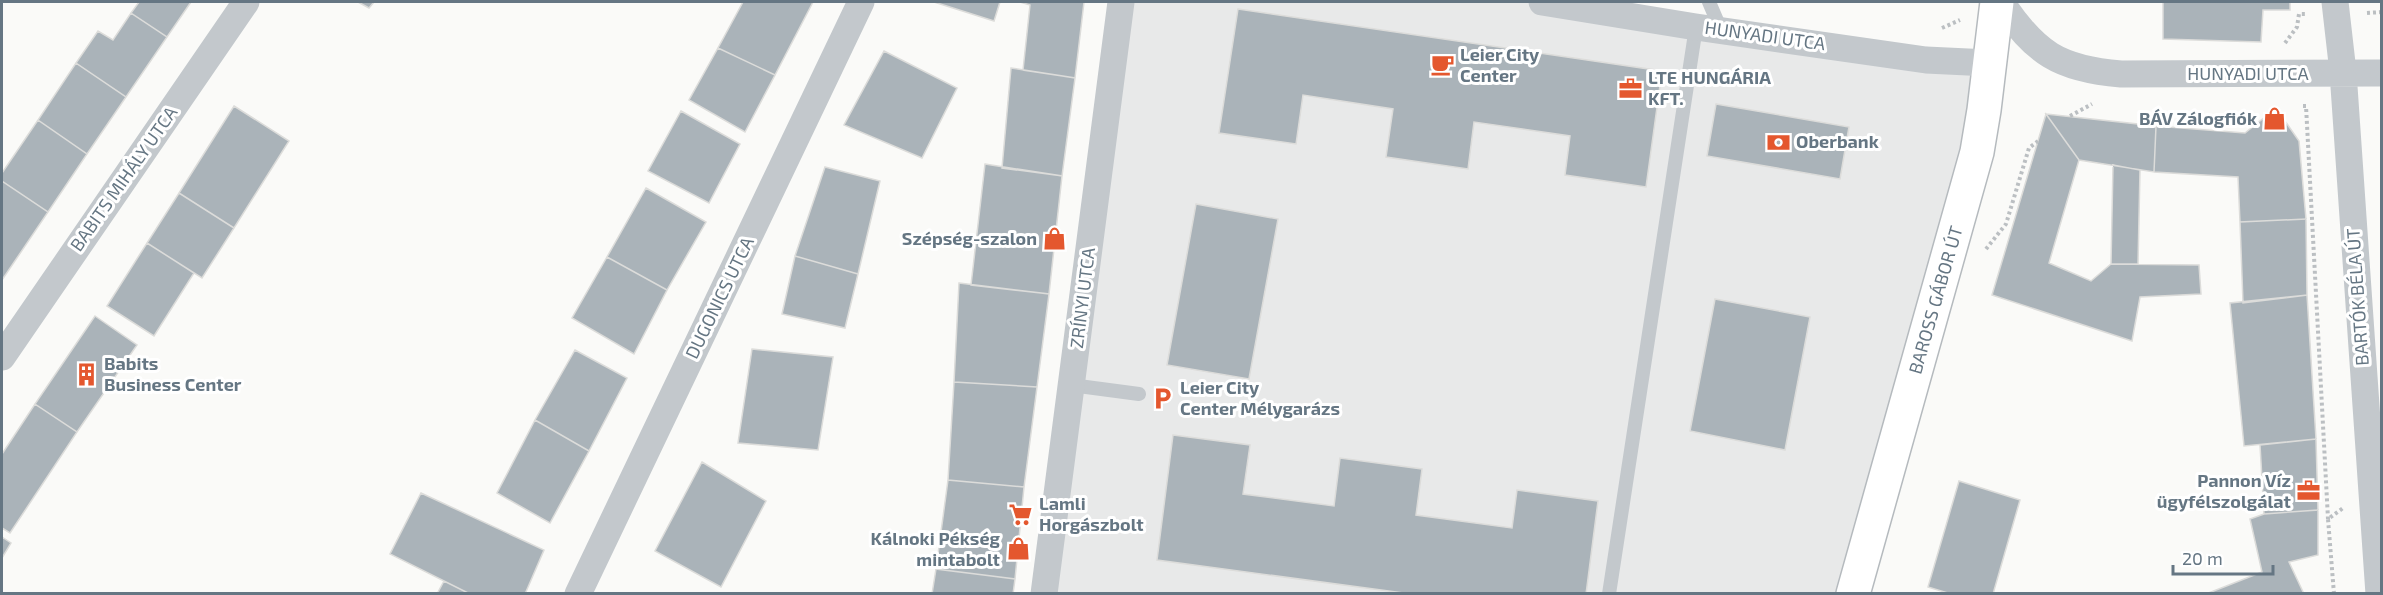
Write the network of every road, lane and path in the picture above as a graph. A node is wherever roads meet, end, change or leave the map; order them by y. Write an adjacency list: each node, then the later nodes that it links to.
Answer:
1 (246, 2): 18 (street, BABITS MIHÁLY UTCA)
2 (861, 2): 23 (street, DUGONICS UTCA)
3 (1121, 2): 19 (street, ZRÍNYI UTCA)
4 (1542, 2): 8 (street, HUNYADI UTCA)
5 (1709, 2): 8 (lane)
6 (1999, 2): 10 (main road, BAROSS GÁBOR ÚT); 11 (street, HUNYADI UTCA)
7 (2336, 7): 9 (path); 11 (street, BARTÓK BÉLA ÚT)
8 (1708, 28): 10 (street, HUNYADI UTCA); 25 (lane)
9 (2281, 46)
10 (1989, 63): 26 (main road, BAROSS GÁBOR ÚT)
11 (2343, 72): 12 (street, HUNYADI UTCA); 21 (street, BARTÓK BÉLA ÚT)
12 (2382, 73)
13 (2100, 104): 15 (path)
14 (2294, 106): 22 (path)
15 (2070, 116)
16 (2038, 141): 17 (path)
17 (1981, 256)
18 (2, 357)
19 (1071, 385): 20 (lane); 24 (street, ZRÍNYI UTCA)
20 (1139, 394)
21 (2370, 488): 22 (path); 28 (street, BARTÓK BÉLA ÚT)
22 (2328, 519): 27 (path)
23 (578, 594)
24 (1044, 594)
25 (1609, 594)
26 (1853, 594)
27 (2334, 594)
28 (2379, 594)

